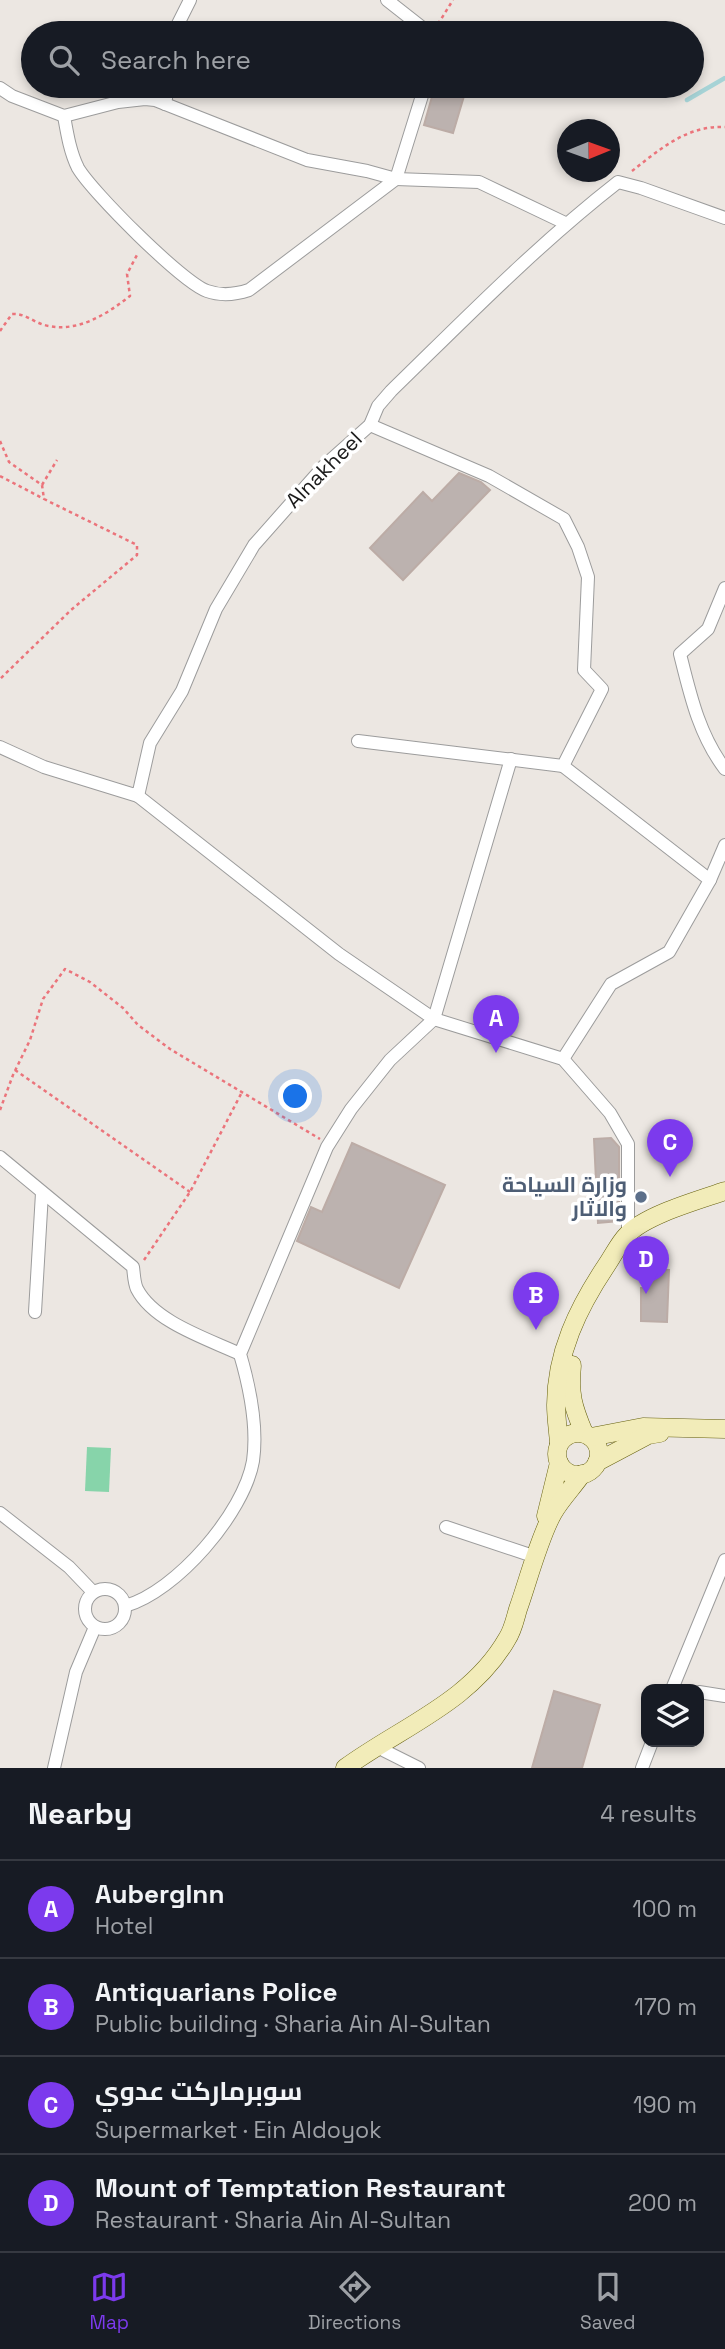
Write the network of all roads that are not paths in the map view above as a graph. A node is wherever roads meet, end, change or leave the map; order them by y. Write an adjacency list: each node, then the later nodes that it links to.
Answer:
1 (190, 0): 3 (street)
2 (387, 0): 4 (street)
3 (180, 21)
4 (415, 21)
5 (0, 88): 9 (street)
6 (166, 98): 8 (street)
7 (421, 98): 10 (street)
8 (165, 104): 9 (street); 10 (street)
9 (64, 116): 10 (street)
10 (396, 179): 12 (street)
11 (725, 218): 12 (street, Alnakheel)
12 (565, 223): 13 (street, Alnakheel)
13 (370, 425): 18 (street); 20 (street, Alnakheel)
14 (725, 589): 19 (street)
15 (358, 741): 17 (street)
16 (0, 747): 20 (street)
17 (511, 760): 18 (street); 23 (street)
18 (563, 766): 22 (street)
19 (725, 769)
20 (138, 796): 23 (street)
21 (725, 845): 22 (street)
22 (710, 880): 24 (street)
23 (434, 1019): 24 (street); 31 (street)
24 (563, 1059): 28 (street)
25 (0, 1157): 27 (street)
26 (725, 1191): 28 (main road)
27 (42, 1193): 30 (street); 31 (street)
28 (628, 1234): 29 (main road)
29 (584, 1300): 34 (main road); 35 (main road)
30 (35, 1312)
31 (240, 1354): 44 (street)
32 (725, 1429): 33 (main road)
33 (686, 1430): 34 (main road); 36 (main road)
34 (588, 1435): 35 (main road); 36 (main road)
35 (559, 1443): 37 (main road)
36 (597, 1462): 38 (main road)
37 (559, 1464): 38 (main road); 41 (main road)
38 (582, 1475): 41 (main road)
39 (0, 1513): 43 (street)
40 (446, 1527): 41 (street)
41 (536, 1557): 49 (main road)
42 (725, 1560): 46 (street)
43 (93, 1592): 44 (street); 45 (street)
44 (125, 1606): 45 (street)
45 (94, 1627): 51 (street)
46 (674, 1684)
47 (704, 1693): 48 (street)
48 (725, 1696)
49 (375, 1746): 52 (main road); 53 (street)
50 (650, 1747): 54 (street)
51 (54, 1768)
52 (345, 1768)
53 (419, 1768)
54 (642, 1768)

